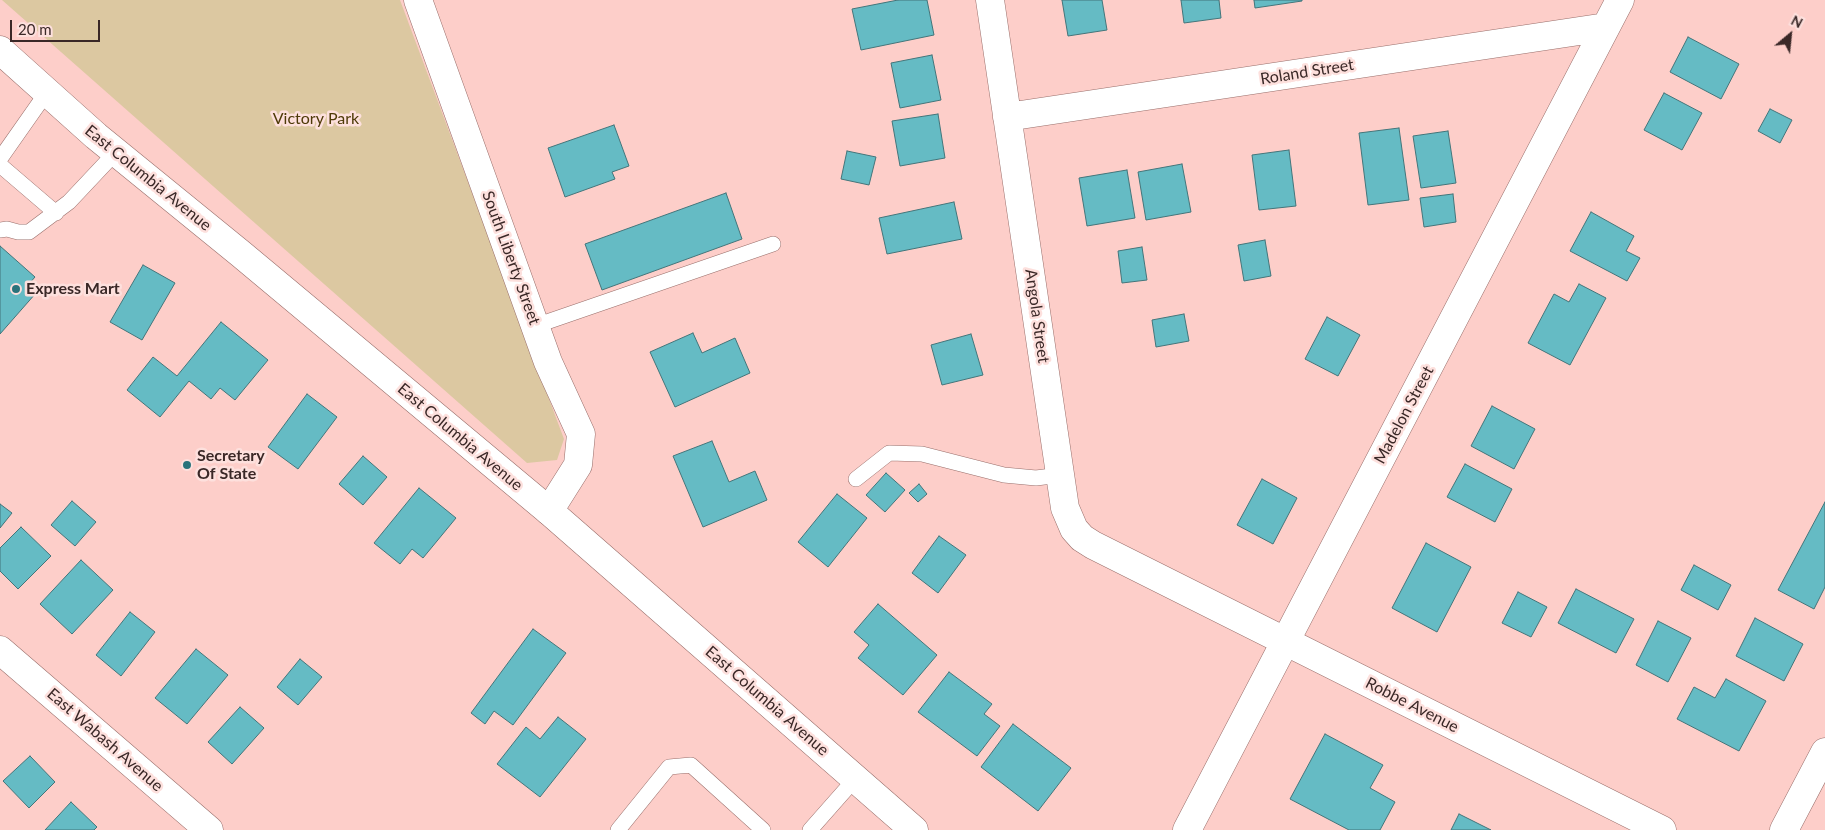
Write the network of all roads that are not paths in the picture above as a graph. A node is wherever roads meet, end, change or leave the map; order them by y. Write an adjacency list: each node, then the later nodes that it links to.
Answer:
1 (418, 0): 14 (street, South Liberty Street)
2 (990, 0): 7 (street, Angola Street)
3 (1620, 0): 4 (street, Madelon Street)
4 (1606, 27): 7 (street, Roland Street); 19 (street, Madelon Street)
5 (0, 50): 6 (street, East Columbia Avenue)
6 (47, 92): 8 (street, East Columbia Avenue); 9 (lane)
7 (1007, 117): 15 (street, Angola Street)
8 (116, 152): 11 (lane); 17 (street, East Columbia Avenue)
9 (0, 159)
10 (0, 165): 11 (lane)
11 (56, 213): 12 (lane)
12 (0, 230)
13 (773, 244): 14 (lane)
14 (535, 326): 17 (street, South Liberty Street)
15 (1060, 474): 16 (lane); 18 (street, Angola Street)
16 (856, 479)
17 (550, 511): 22 (street, East Columbia Avenue)
18 (1162, 580): 19 (street, Robbe Avenue)
19 (1286, 642): 28 (street, Madelon Street); 29 (street, Robbe Avenue)
20 (0, 650): 23 (street, East Wabash Avenue)
21 (1825, 752): 30 (street)
22 (855, 778): 26 (lane); 27 (street, East Columbia Avenue)
23 (209, 830)
24 (618, 830): 25 (lane)
25 (763, 830)
26 (810, 830)
27 (914, 830)
28 (1187, 830)
29 (1662, 830)
30 (1784, 830)

